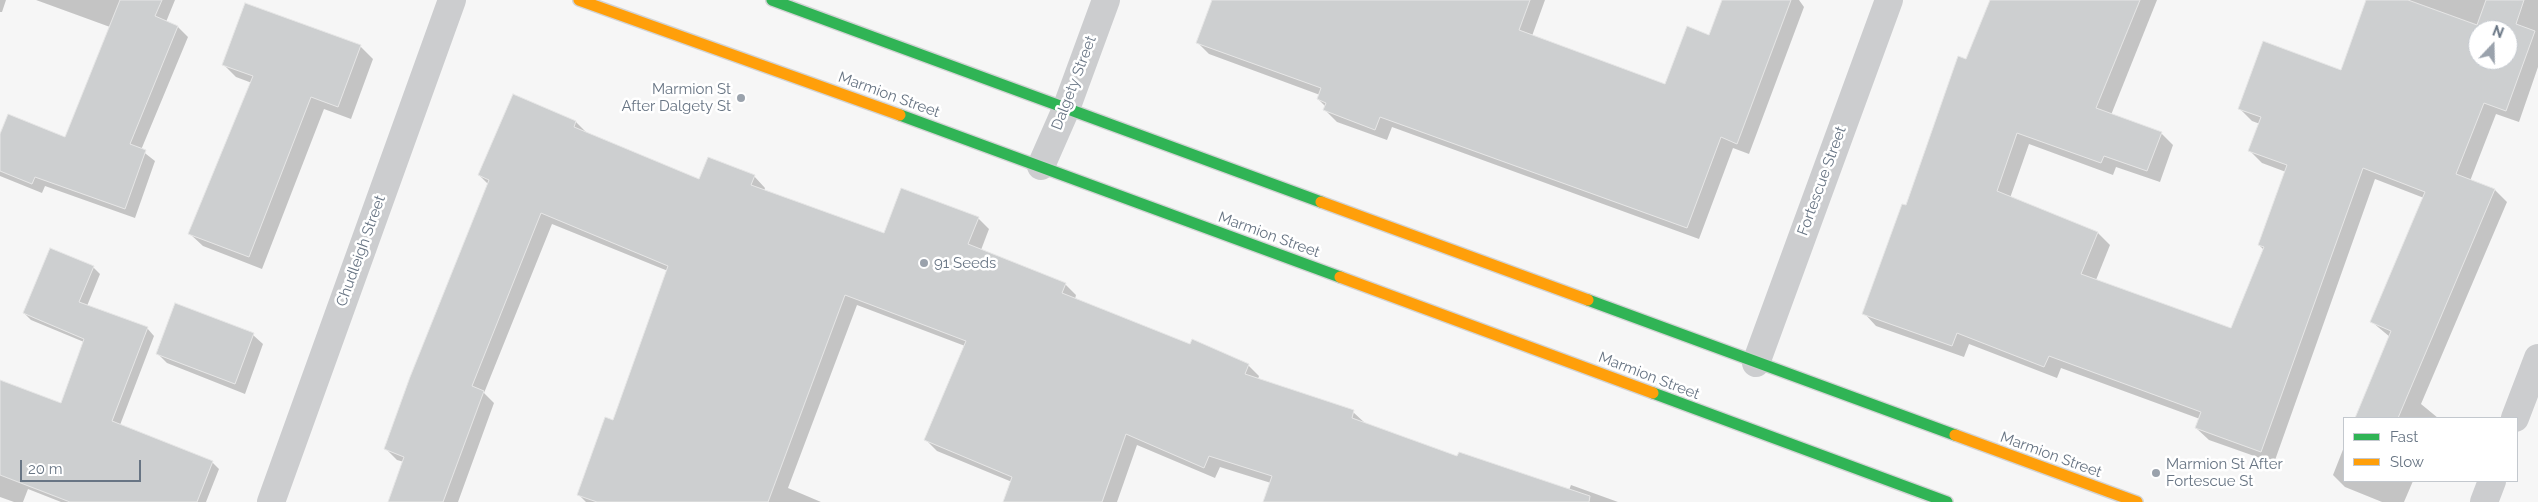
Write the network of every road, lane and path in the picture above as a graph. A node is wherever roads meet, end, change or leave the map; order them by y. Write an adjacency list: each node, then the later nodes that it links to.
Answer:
1 (452, 0): 12 (street, Chudleigh Street)
2 (579, 0): 7 (main road, Marmion Street)
3 (772, 0): 6 (main road, Marmion Street)
4 (1106, 0): 6 (street, Dalgety Street)
5 (1889, 0): 9 (street, Fortescue Street)
6 (1066, 109): 7 (street, Dalgety Street); 9 (main road, Marmion Street)
7 (1041, 166): 13 (main road, Marmion Street)
8 (2538, 358): 10 (street)
9 (1756, 363): 14 (main road, Marmion Street)
10 (2516, 417)
11 (2492, 482): 15 (street)
12 (271, 502)
13 (1947, 502)
14 (2135, 502)
15 (2484, 502)

